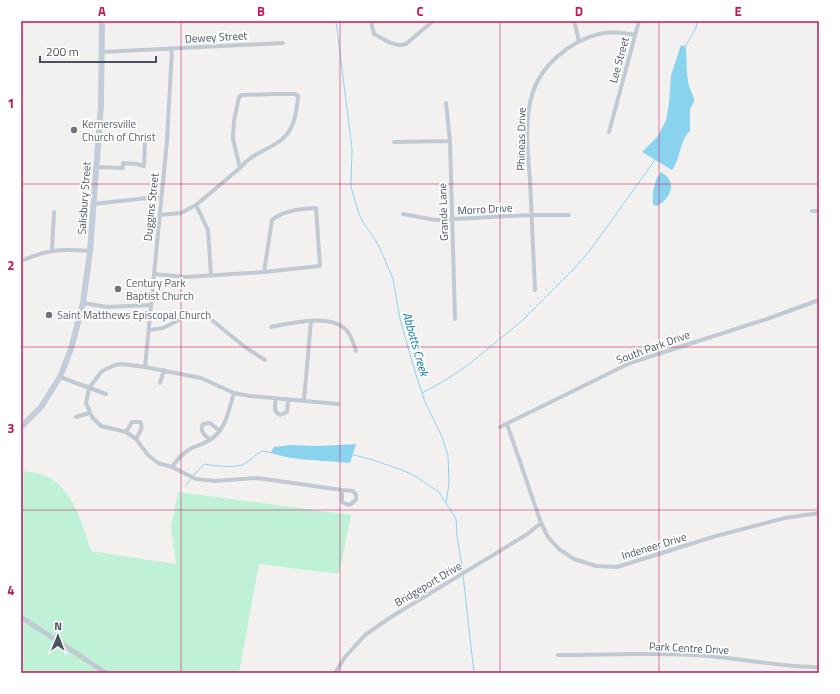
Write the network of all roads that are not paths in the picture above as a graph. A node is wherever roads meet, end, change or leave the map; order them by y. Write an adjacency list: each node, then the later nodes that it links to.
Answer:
1 (102, 21): 10 (main road, Salisbury Street)
2 (371, 21): 5 (street)
3 (574, 21): 7 (street)
4 (639, 21): 6 (street, Lee Street)
5 (431, 22)
6 (635, 35): 7 (street, Phineas Drive); 12 (street, Lee Street)
7 (579, 41): 26 (street, Phineas Drive)
8 (283, 43): 9 (street, Dewey Street)
9 (172, 49): 10 (street, Dewey Street); 25 (street, Duggins Street)
10 (102, 52): 16 (main road, Salisbury Street)
11 (446, 103): 13 (street, Grande Lane)
12 (609, 132)
13 (450, 141): 14 (street); 28 (street, Grande Lane)
14 (394, 142)
15 (145, 143): 16 (street)
16 (96, 167): 19 (main road, Salisbury Street)
17 (240, 168): 17 (street); 20 (street)
18 (157, 197): 19 (street)
19 (93, 204): 30 (main road, Salisbury Street)
20 (196, 205): 25 (street); 34 (street)
21 (812, 211): 22 (street)
22 (819, 211)
23 (54, 212): 29 (street)
24 (403, 214): 28 (street, Morro Drive)
25 (160, 215): 33 (street, Duggins Street)
26 (532, 215): 27 (street, Morro Drive); 28 (street, Morro Drive); 35 (street, Phineas Drive)
27 (569, 215)
28 (453, 220): 39 (street, Grande Lane)
29 (52, 250): 30 (street); 31 (street)
30 (90, 251): 37 (main road, Salisbury Street)
31 (21, 261)
32 (264, 272): 32 (street); 34 (street)
33 (154, 274): 34 (street); 38 (street, Duggins Street)
34 (211, 275)
35 (535, 290)
36 (819, 300): 58 (street, South Park Drive)
37 (83, 303): 38 (street); 47 (main road, Salisbury Street)
38 (150, 305): 42 (street, Duggins Street)
39 (455, 319)
40 (311, 321): 41 (street); 43 (street); 54 (street)
41 (271, 327)
42 (149, 330): 44 (street); 45 (street, Duggins Street)
43 (356, 351)
44 (266, 360)
45 (144, 366): 46 (street); 49 (street)
46 (164, 370): 48 (street); 50 (street)
47 (60, 377): 49 (street); 59 (main road, Salisbury Street)
48 (160, 382)
49 (89, 388): 51 (street); 56 (street)
50 (234, 393): 52 (street); 61 (street)
51 (106, 394)
52 (276, 398): 53 (street); 53 (street)
53 (288, 400): 54 (street)
54 (304, 400): 55 (street)
55 (338, 404)
56 (89, 413): 57 (street); 62 (street)
57 (76, 417)
58 (507, 424): 60 (street, South Park Drive); 68 (street, Indeneer Drive)
59 (21, 427)
60 (500, 427)
61 (220, 431): 64 (street); 64 (street)
62 (126, 432): 63 (street); 63 (street)
63 (136, 439): 65 (street)
64 (210, 440): 65 (street)
65 (172, 467): 66 (street)
66 (342, 490)
67 (819, 513): 68 (street, Indeneer Drive)
68 (541, 523): 73 (street, Bridgeport Drive)
69 (21, 617): 72 (street)
70 (558, 655): 71 (street, Park Centre Drive)
71 (819, 667)
72 (106, 673)
73 (335, 673)

